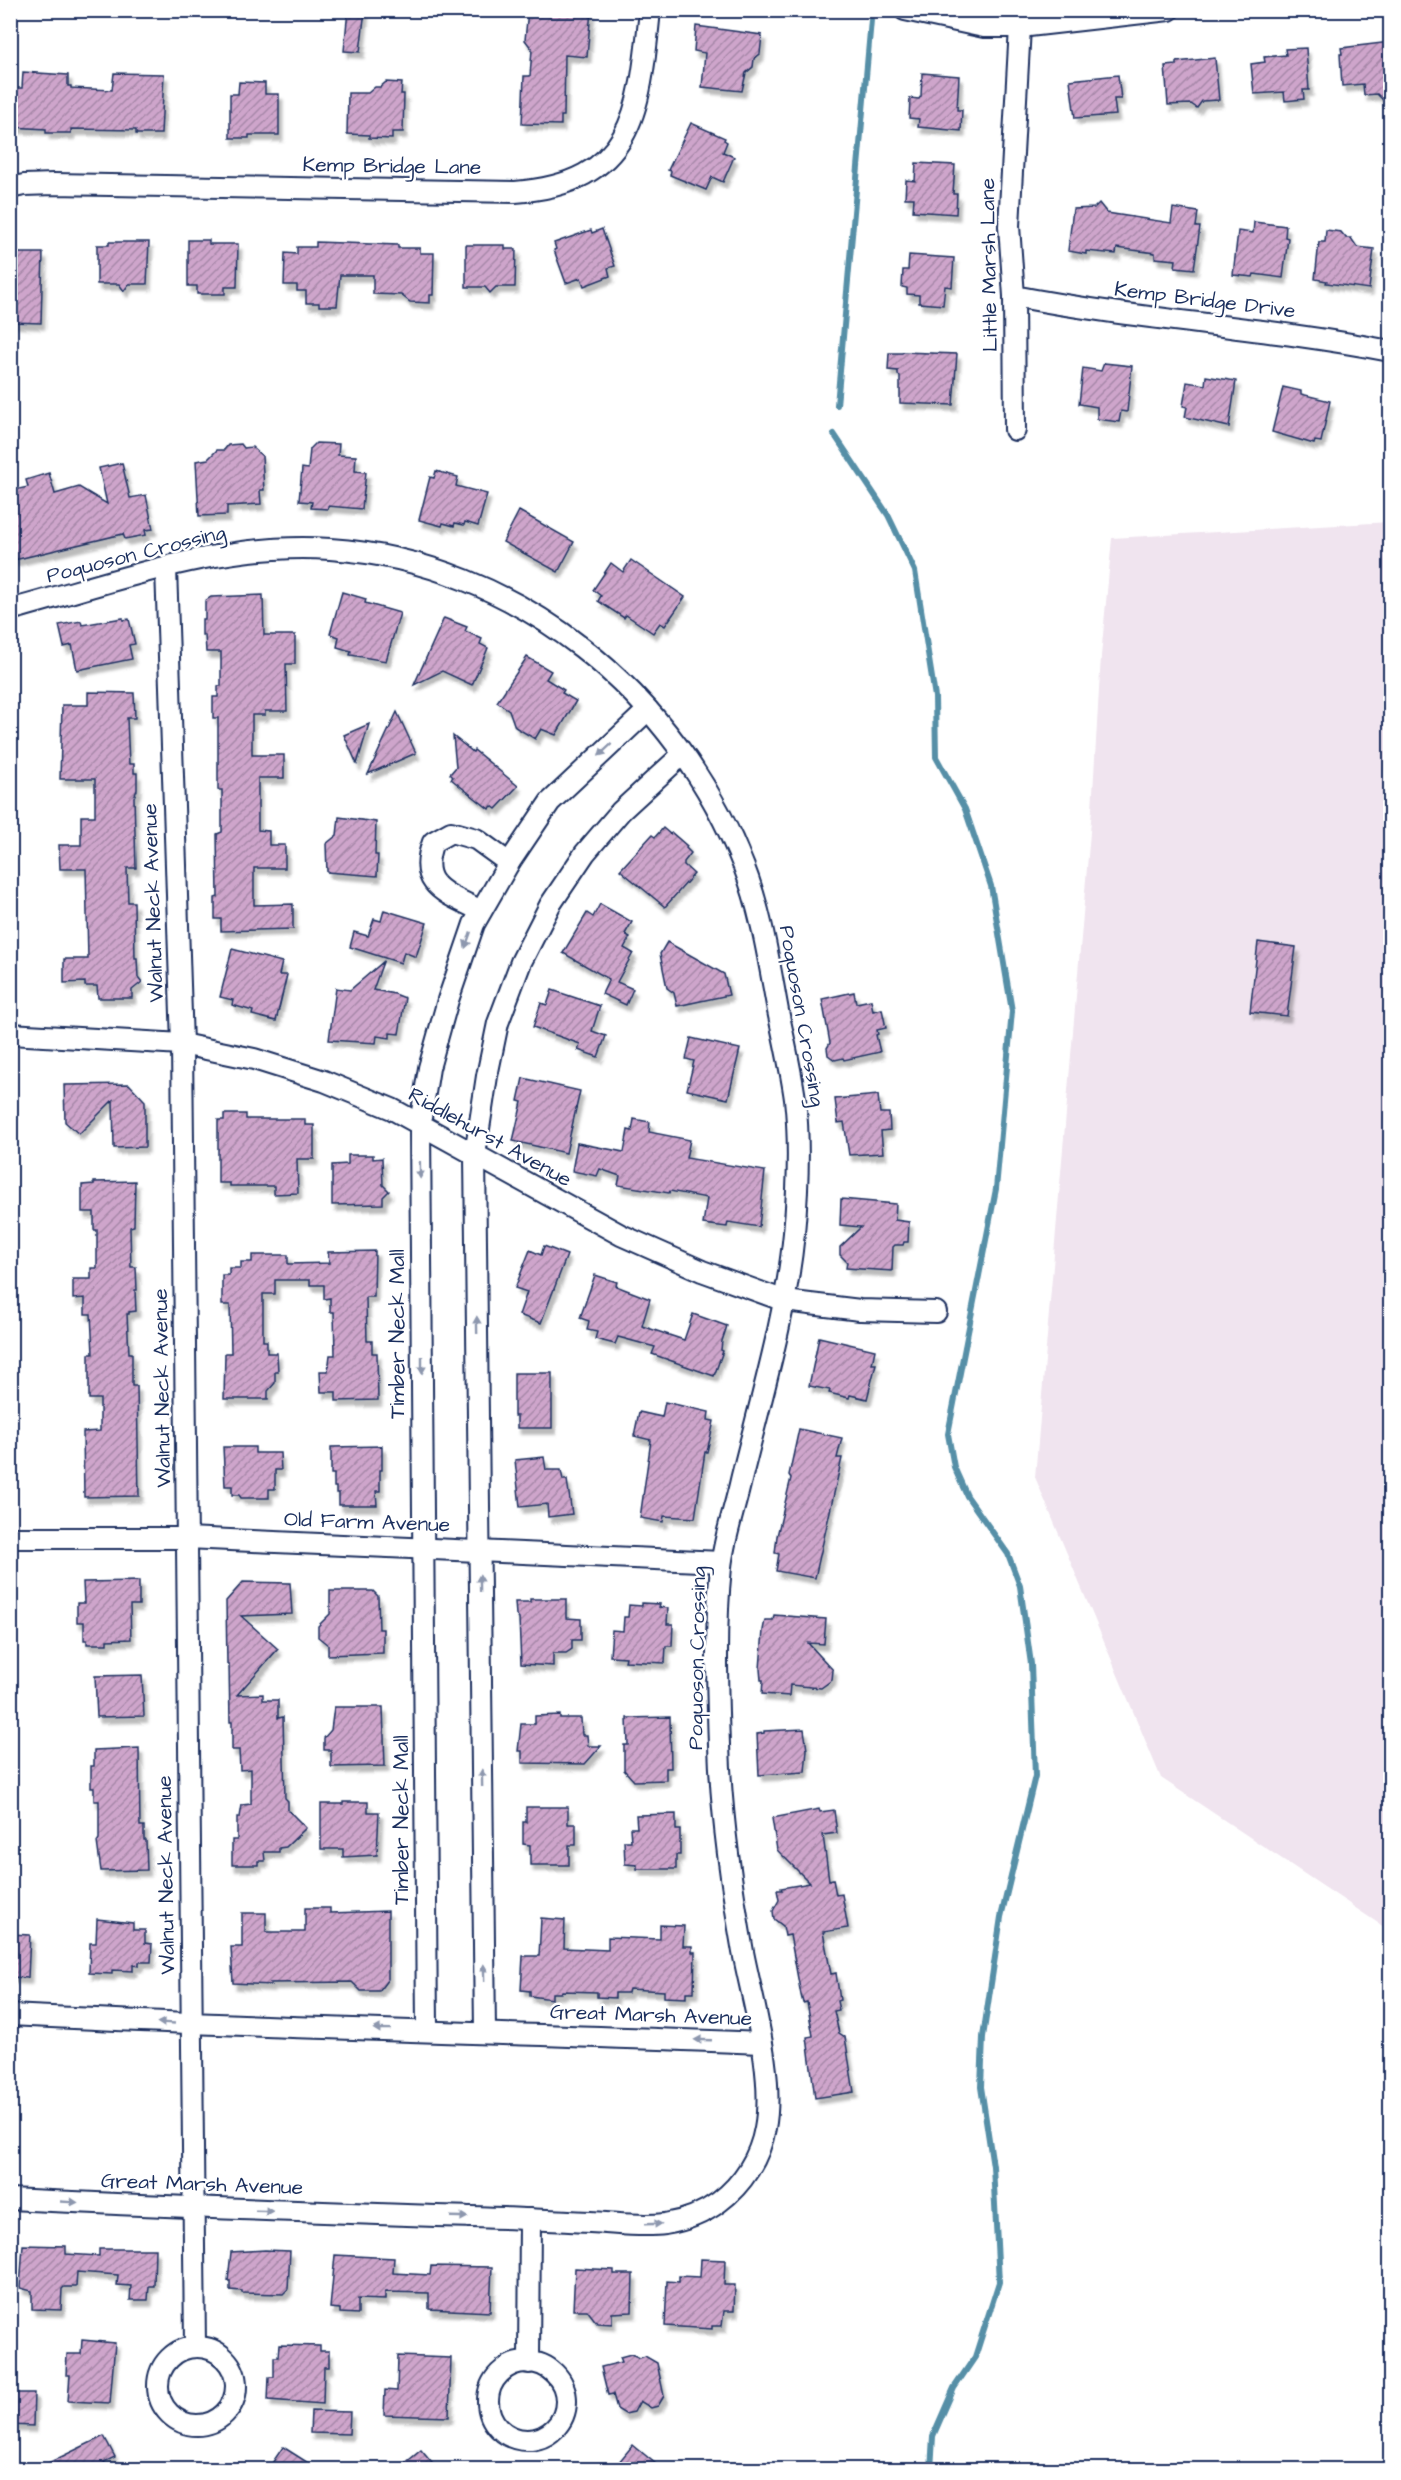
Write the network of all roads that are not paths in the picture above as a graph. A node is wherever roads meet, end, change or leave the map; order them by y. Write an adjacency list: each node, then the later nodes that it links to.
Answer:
1 (650, 10): 5 (street, Kemp Bridge Lane)
2 (905, 10): 4 (street)
3 (1169, 10): 4 (street)
4 (1020, 27): 6 (street, Little Marsh Lane)
5 (10, 188)
6 (1014, 296): 7 (street, Kemp Bridge Drive); 8 (street, Little Marsh Lane)
7 (1390, 351)
8 (1015, 430)
9 (166, 568): 10 (street, Poquoson Crossing); 11 (street, Poquoson Crossing); 16 (street, Walnut Neck Avenue)
10 (10, 610)
11 (648, 710): 12 (street, Poquoson Crossing); 13 (street, Timber Neck Mall, one-way to 13)
12 (683, 754): 18 (street); 19 (street, Poquoson Crossing)
13 (509, 863): 14 (street, Timber Neck Mall); 14 (street)
14 (481, 911): 17 (street, Timber Neck Mall, one-way to 17)
15 (10, 1034): 16 (street, Riddlehurst Avenue)
16 (182, 1044): 17 (street, Riddlehurst Avenue); 22 (street, Walnut Neck Avenue)
17 (420, 1124): 18 (street, Riddlehurst Avenue); 23 (street, Timber Neck Mall, one-way to 23)
18 (476, 1155): 19 (street, Riddlehurst Avenue); 24 (street, one-way to 18)
19 (785, 1301): 20 (street, Riddlehurst Avenue); 25 (street, Poquoson Crossing)
20 (936, 1312)
21 (10, 1538): 22 (street, Old Farm Avenue)
22 (187, 1538): 23 (street, Old Farm Avenue); 27 (street, Walnut Neck Avenue)
23 (423, 1548): 24 (street, Old Farm Avenue); 28 (street, Timber Neck Mall)
24 (479, 1551): 25 (street, Old Farm Avenue); 29 (street, one-way to 24)
25 (722, 1562): 30 (street, Poquoson Crossing)
26 (10, 2015): 27 (street, Great Marsh Avenue, one-way to 26)
27 (192, 2024): 28 (street, Great Marsh Avenue, one-way to 27); 32 (street, Walnut Neck Avenue)
28 (427, 2030): 29 (street, Great Marsh Avenue)
29 (484, 2032): 30 (street, Great Marsh Avenue, one-way to 29)
30 (761, 2043): 33 (street, Great Marsh Avenue, one-way to 30)
31 (10, 2199): 32 (street, Great Marsh Avenue, one-way to 32)
32 (193, 2209): 33 (street, Great Marsh Avenue, one-way to 33); 34 (street, Walnut Neck Avenue)
33 (530, 2219): 35 (street)
34 (195, 2347)
35 (529, 2362)

